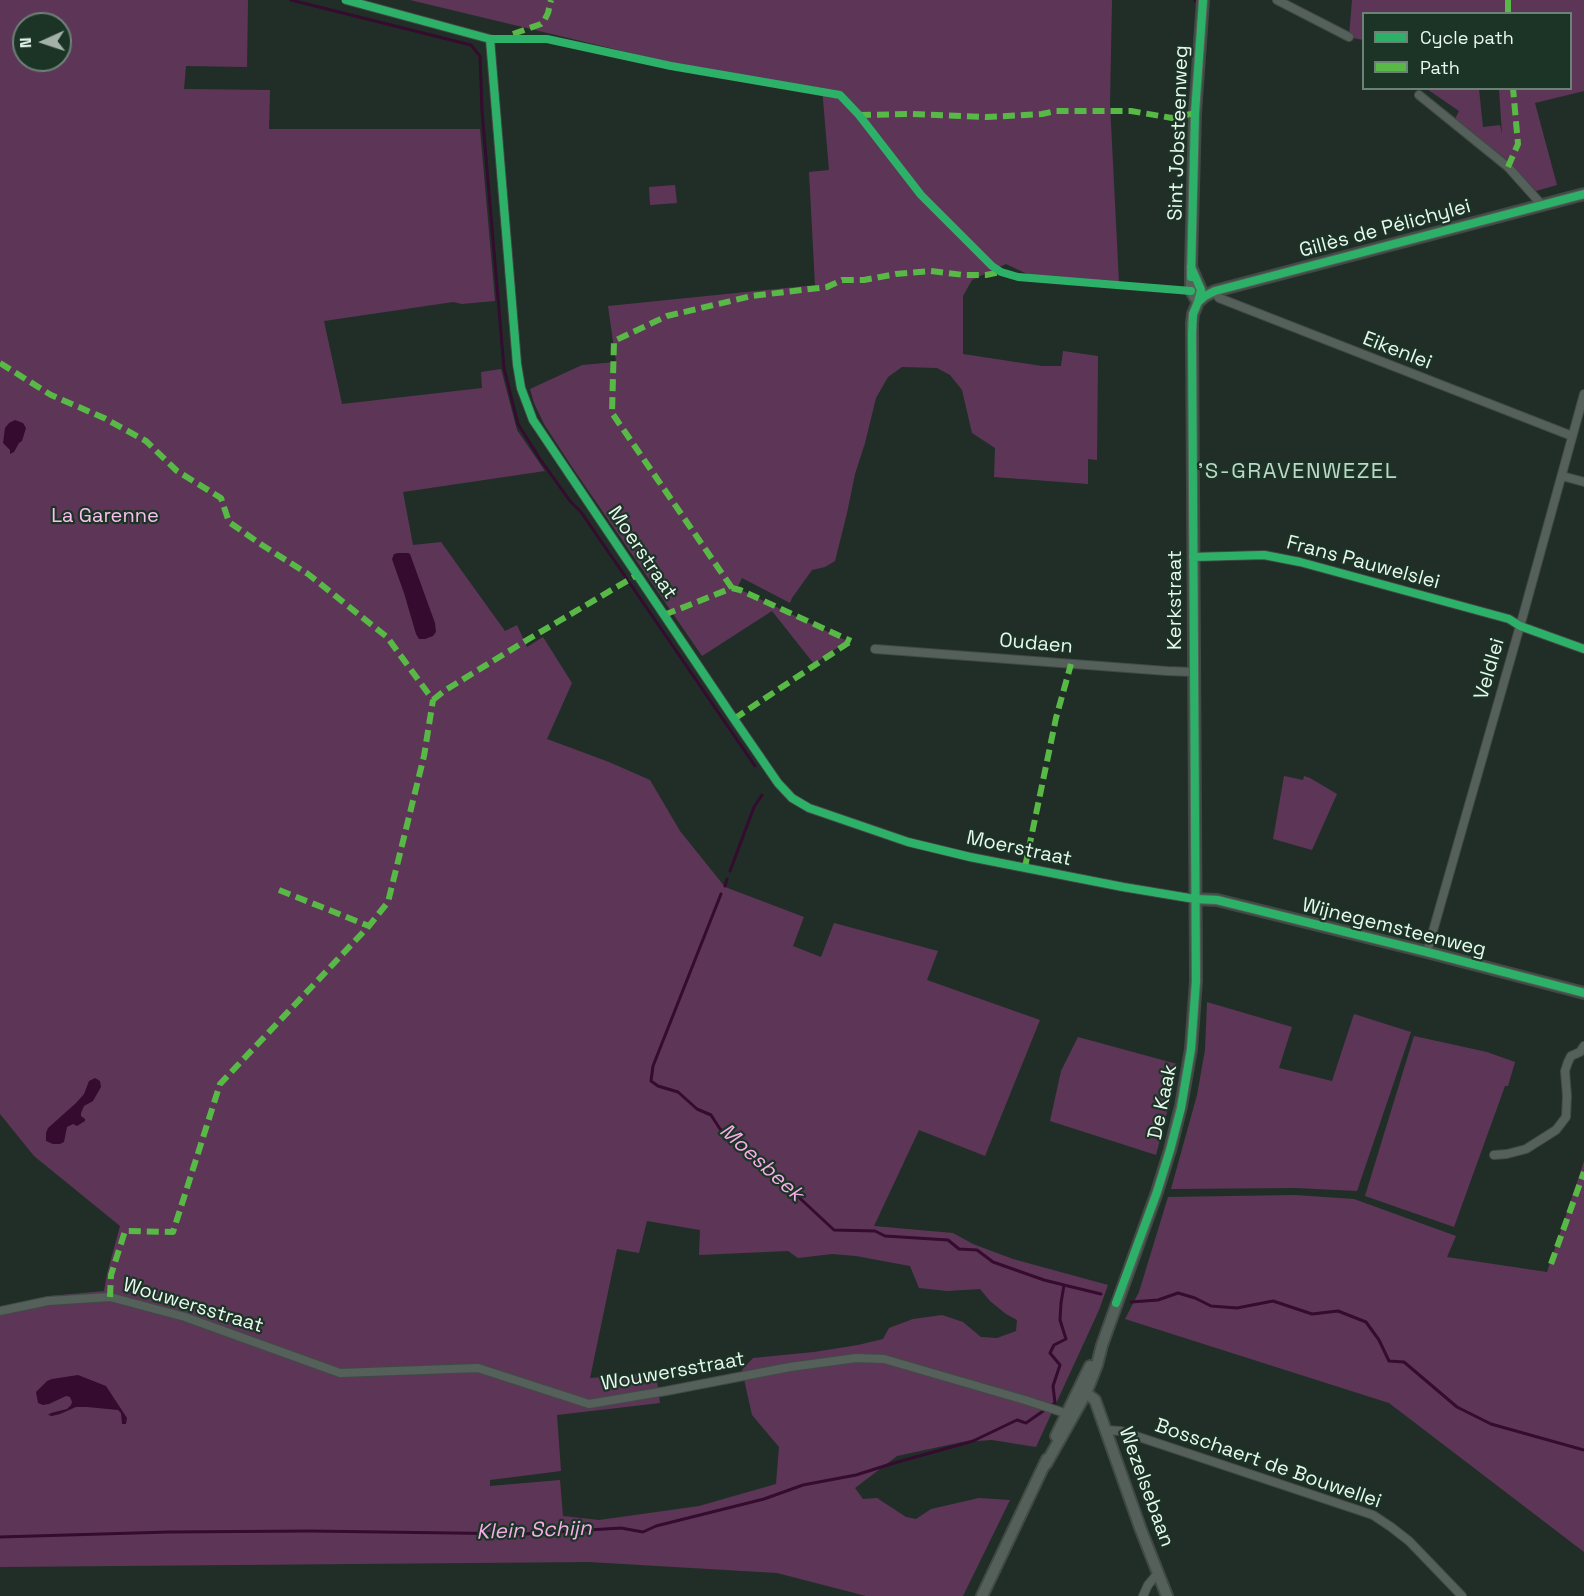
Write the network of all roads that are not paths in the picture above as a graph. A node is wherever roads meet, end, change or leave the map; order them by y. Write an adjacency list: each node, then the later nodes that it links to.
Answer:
1 (346, 0): 19 (street, Moerstraat)
2 (1203, 0): 9 (main road, Sint Jobsteenweg)
3 (1277, 0): 4 (street)
4 (1349, 37)
5 (1419, 95): 7 (street)
6 (1584, 194): 7 (main road, Gillès de Pélichylei)
7 (1542, 205): 8 (main road, Gillès de Pélichylei)
8 (1217, 294): 9 (main road, Gillès de Pélichylei); 11 (street, Eikenlei)
9 (1198, 302): 14 (main road, Kerkstraat)
10 (1584, 394): 11 (street, Veldlei)
11 (1572, 436): 12 (street, Veldlei)
12 (1562, 476): 13 (street); 15 (street, Veldlei)
13 (1584, 482)
14 (1193, 557): 15 (street, Frans Pauwelslei); 18 (main road, Kerkstraat)
15 (1520, 626): 17 (street, Frans Pauwelslei); 20 (street, Veldlei)
16 (875, 649): 18 (street, Oudaen)
17 (1584, 649)
18 (1193, 672): 19 (main road, Kerkstraat)
19 (1195, 899): 20 (main road, Wijnegemsteenweg); 25 (main road, De Kaak)
20 (1426, 952): 21 (main road, Wijnegemsteenweg)
21 (1584, 993)
22 (1584, 1046): 23 (street)
23 (1494, 1155)
24 (0, 1311): 27 (street, Wouwersstraat)
25 (1102, 1345): 26 (main road); 27 (main road)
26 (1086, 1394): 27 (main road); 28 (main road, Wezelsebaan)
27 (1070, 1415): 30 (main road)
28 (1106, 1430): 29 (main road, Wezelsebaan); 33 (street, Bosschaert de Bouwellei)
29 (1158, 1573): 31 (street); 32 (main road, Wezelsebaan)
30 (982, 1596)
31 (1143, 1596)
32 (1168, 1596)
33 (1461, 1596)

